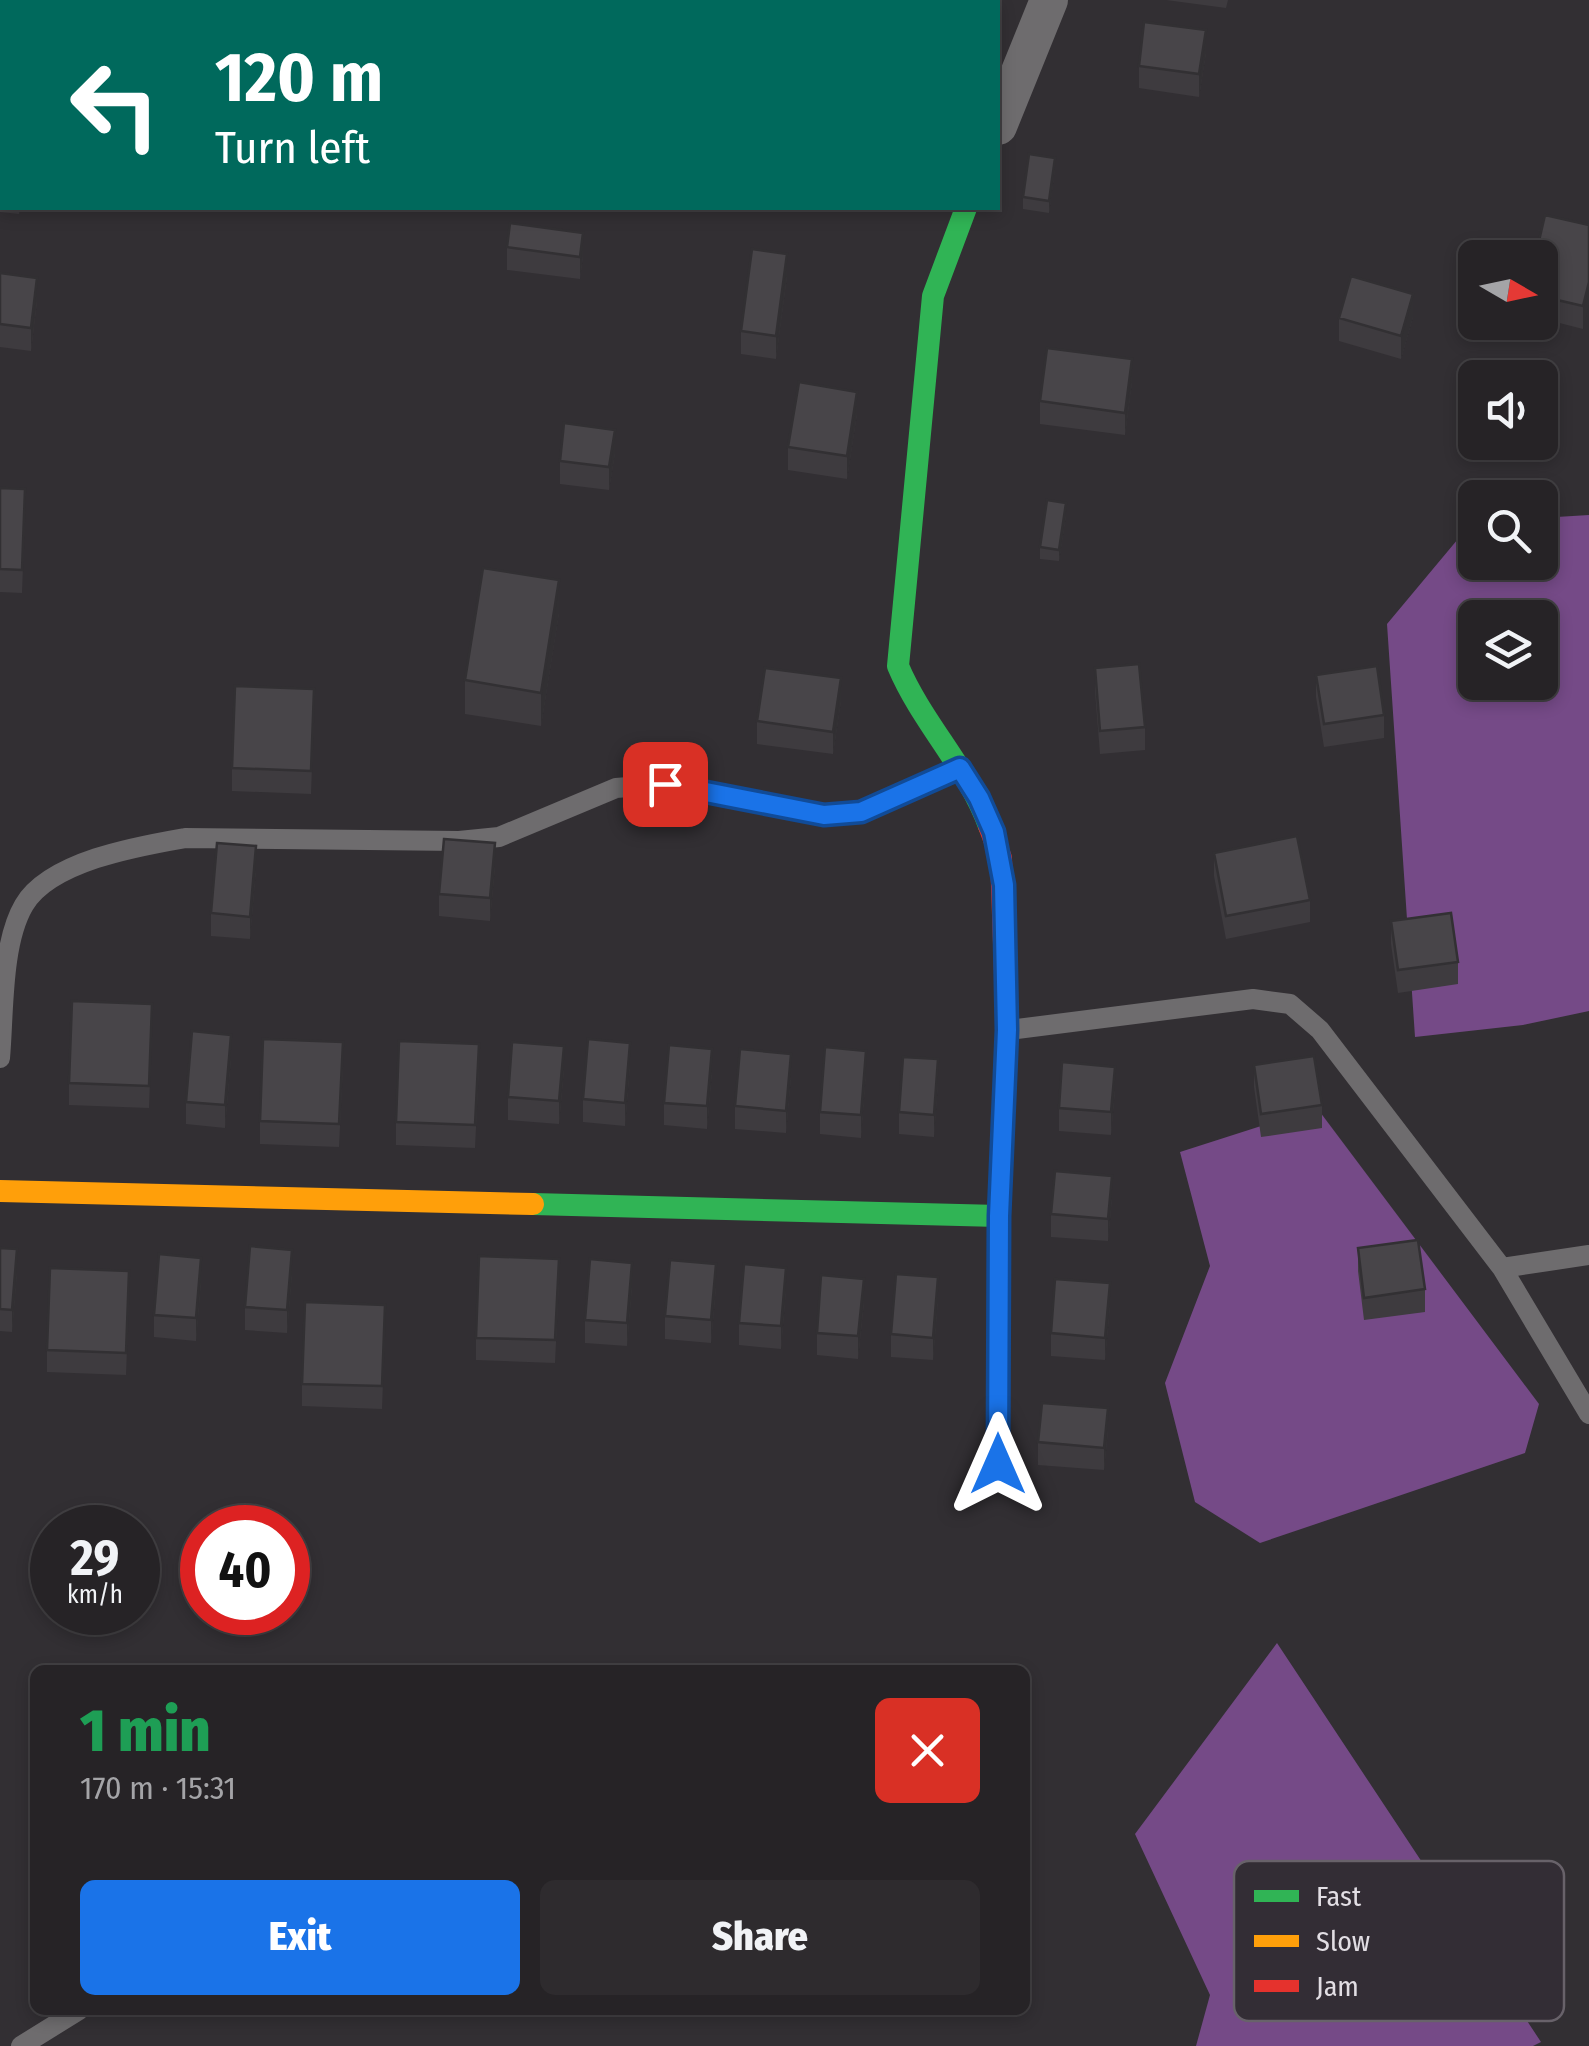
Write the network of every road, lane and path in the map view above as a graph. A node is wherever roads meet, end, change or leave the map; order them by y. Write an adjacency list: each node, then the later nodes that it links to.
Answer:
1 (1049, 0): 2 (street)
2 (1000, 121)
3 (965, 210): 4 (street)
4 (960, 768): 5 (street); 6 (lane)
5 (1007, 1030): 8 (street); 10 (lane)
6 (0, 1058)
7 (0, 1191): 8 (street)
8 (999, 1216): 12 (street)
9 (1589, 1254): 10 (lane)
10 (1502, 1268): 11 (lane)
11 (1589, 1414)
12 (998, 1464)
13 (71, 2015): 14 (lane)
14 (21, 2046)

